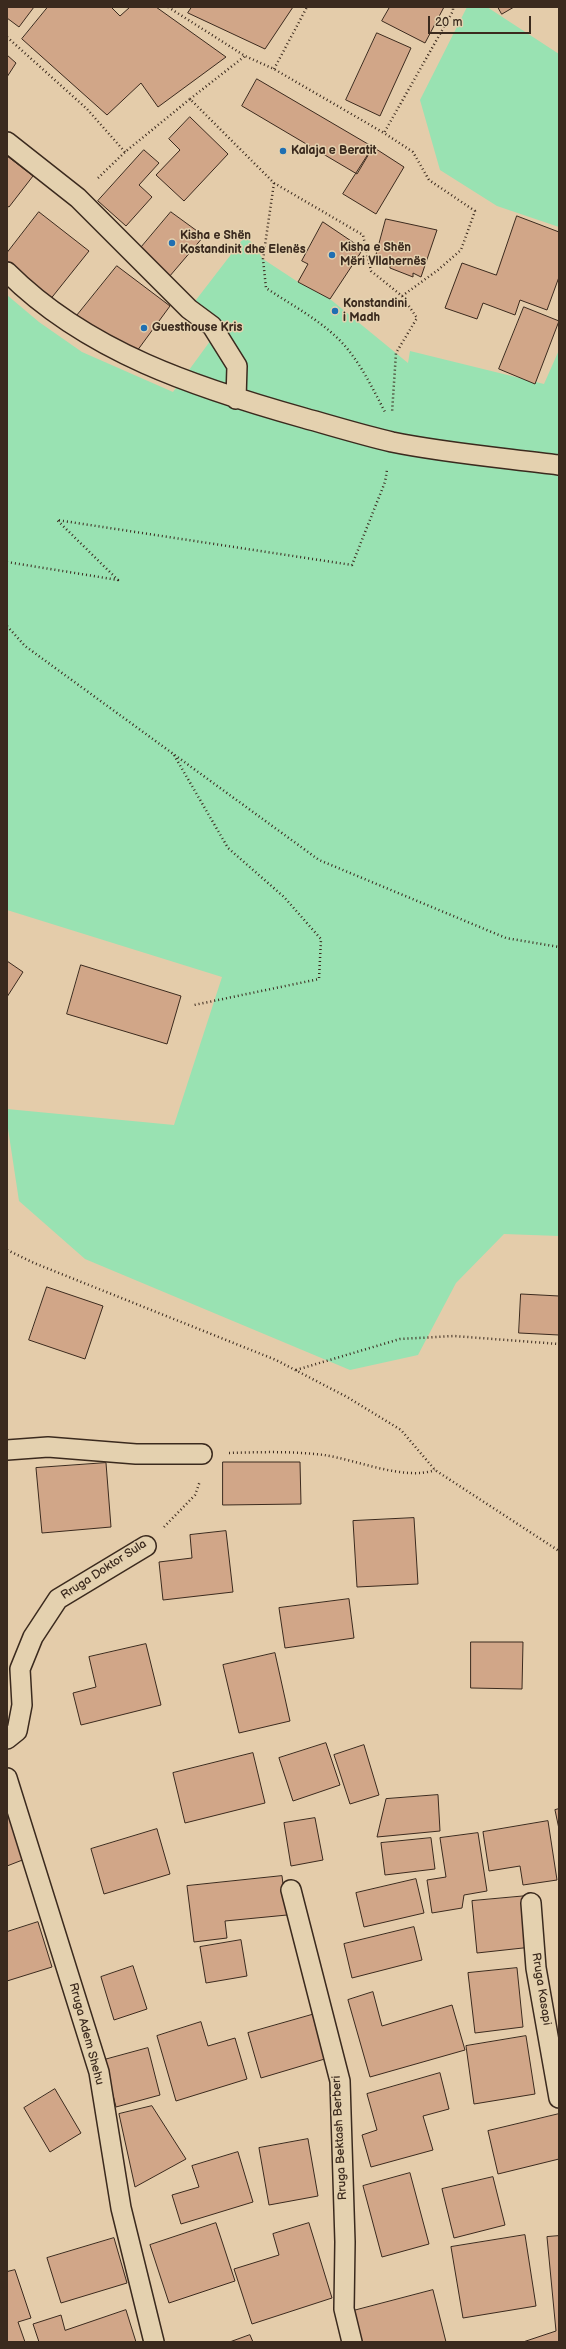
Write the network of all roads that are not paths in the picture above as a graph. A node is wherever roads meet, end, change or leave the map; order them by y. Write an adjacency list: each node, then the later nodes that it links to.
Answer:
1 (7, 142): 3 (lane)
2 (7, 272): 3 (lane)
3 (236, 399): 4 (lane)
4 (559, 465)
5 (7, 1450): 6 (lane)
6 (202, 1454)
7 (146, 1546): 8 (lane, Rruga Doktor Sula)
8 (7, 1739)
9 (7, 1778): 13 (lane, Rruga Adem Shehu)
10 (290, 1890): 14 (lane, Rruga Bektash Berberi)
11 (531, 1903): 12 (lane, Rruga Kasapi)
12 (559, 2098)
13 (154, 2342)
14 (352, 2342)

